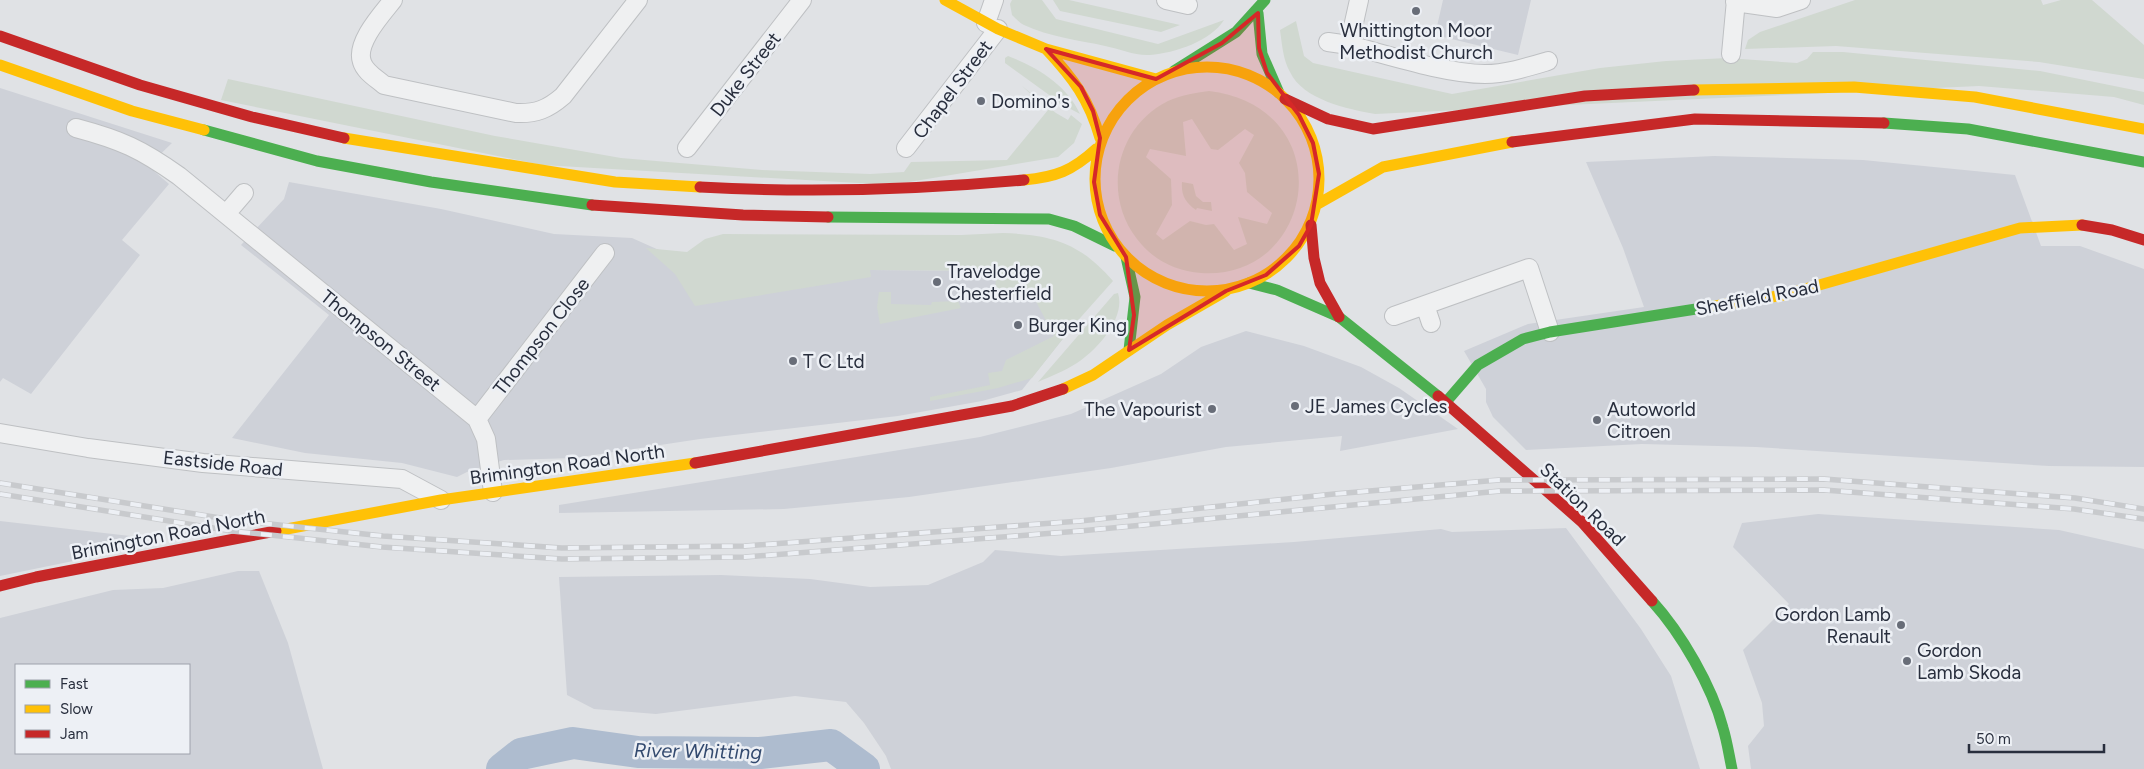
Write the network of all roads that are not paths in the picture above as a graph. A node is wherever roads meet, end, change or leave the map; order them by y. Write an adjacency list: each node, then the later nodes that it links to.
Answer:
1 (393, 0): 2 (street)
2 (638, 0)
3 (802, 0): 27 (street, Duke Street)
4 (945, 0): 13 (main road)
5 (994, 0): 13 (street, Chapel Street)
6 (1166, 0): 11 (street)
7 (1265, 0): 12 (main road)
8 (1359, 0): 16 (street)
9 (1801, 0): 10 (street)
10 (1736, 1): 18 (street)
11 (1188, 5)
12 (1258, 13): 21 (main road); 23 (main road)
13 (992, 26): 17 (main road); 28 (street, Chapel Street)
14 (0, 36): 29 (main road)
15 (1328, 42): 16 (street)
16 (1349, 45): 19 (street)
17 (1046, 49): 22 (main road); 26 (main road)
18 (1731, 54)
19 (1548, 61)
20 (0, 65): 36 (main road)
21 (1174, 71): 22 (main road); 23 (main road)
22 (1156, 79): 26 (main road)
23 (1282, 96): 25 (main road); 32 (main road)
24 (76, 128): 33 (street, Thompson Street)
25 (2144, 129)
26 (1100, 138): 29 (main road)
27 (687, 148)
28 (906, 148)
29 (1096, 149): 36 (main road)
30 (2144, 162): 32 (main road)
31 (244, 193): 33 (street)
32 (1316, 205): 34 (main road)
33 (226, 214): 48 (street, Thompson Street)
34 (1311, 225): 39 (main road); 43 (main road, Station Road)
35 (2144, 240): 45 (main road, Sheffield Road)
36 (1116, 246): 38 (main road)
37 (605, 253): 48 (street, Thompson Close)
38 (1126, 257): 40 (main road); 46 (main road)
39 (1250, 283): 40 (main road); 43 (main road, Station Road)
40 (1226, 291): 46 (main road, Brimington Road North)
41 (1425, 305): 42 (street); 44 (street); 45 (street)
42 (1394, 316)
43 (1339, 317): 47 (main road, Station Road)
44 (1432, 323)
45 (1550, 332): 47 (main road, Sheffield Road)
46 (1129, 350): 50 (main road, Brimington Road North)
47 (1446, 402): 53 (main road, Station Road)
48 (477, 419): 50 (street, Thompson Street)
49 (0, 433): 51 (street, Eastside Road)
50 (493, 492): 51 (main road, Brimington Road North)
51 (441, 500): 52 (main road, Brimington Road North)
52 (0, 586)
53 (1732, 769)

